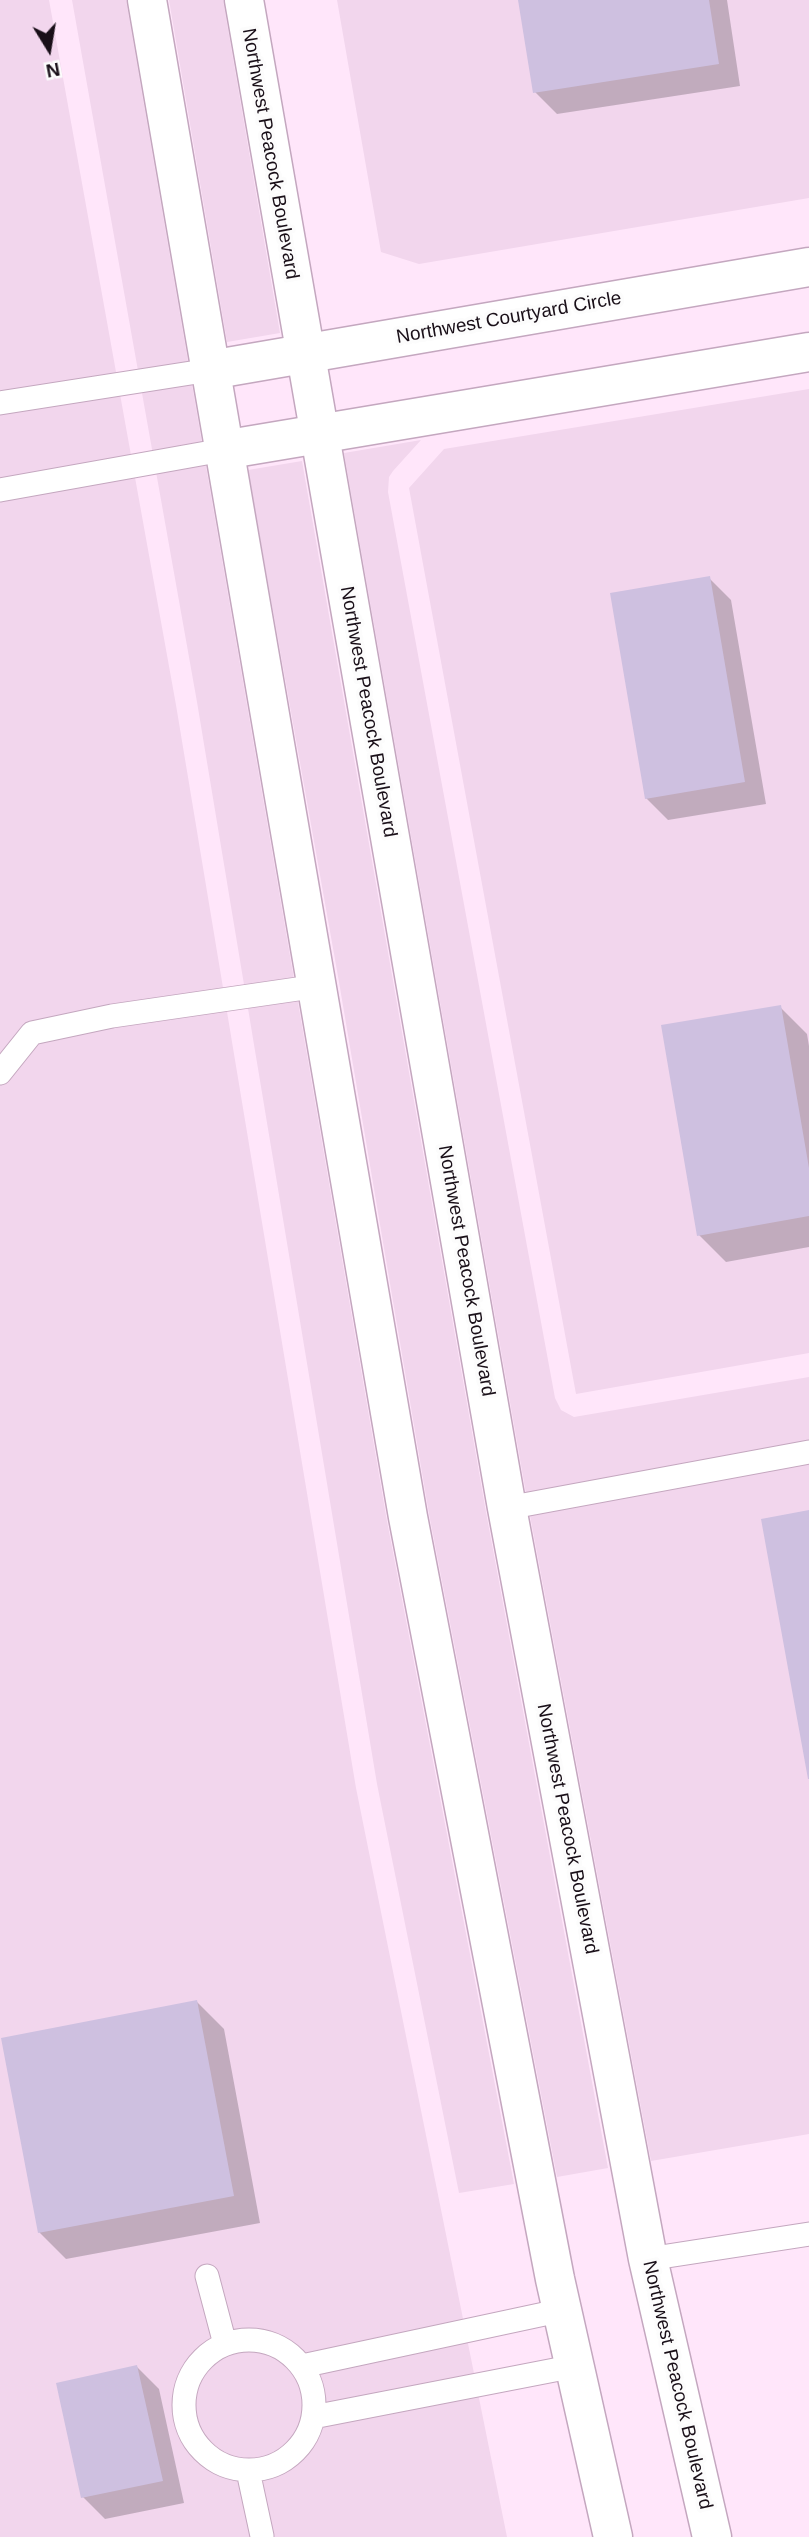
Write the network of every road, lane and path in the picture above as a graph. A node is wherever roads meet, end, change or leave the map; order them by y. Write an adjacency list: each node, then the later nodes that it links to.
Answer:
1 (147, 0): 6 (street)
2 (244, 0): 5 (street, Northwest Peacock Boulevard)
3 (809, 267): 5 (street, Northwest Courtyard Circle)
4 (809, 352): 8 (street)
5 (305, 354): 6 (street, Northwest Courtyard Circle); 8 (street, Northwest Peacock Boulevard)
6 (210, 370): 7 (lane); 9 (street)
7 (0, 403)
8 (319, 433): 9 (street); 14 (street, Northwest Peacock Boulevard)
9 (223, 450): 10 (lane); 11 (street)
10 (0, 490)
11 (318, 986): 12 (lane); 18 (street)
12 (0, 1073)
13 (809, 1452): 14 (lane)
14 (507, 1508): 16 (street, Northwest Peacock Boulevard)
15 (809, 2234): 16 (lane)
16 (648, 2259): 26 (street, Northwest Peacock Boulevard)
17 (207, 2276): 19 (lane)
18 (563, 2310): 20 (lane); 21 (street)
19 (225, 2344): 20 (lane); 23 (lane)
20 (302, 2366): 22 (lane)
21 (575, 2366): 22 (lane); 25 (street)
22 (313, 2417): 23 (lane)
23 (248, 2471): 24 (lane)
24 (262, 2536)
25 (613, 2537)
26 (712, 2537)

